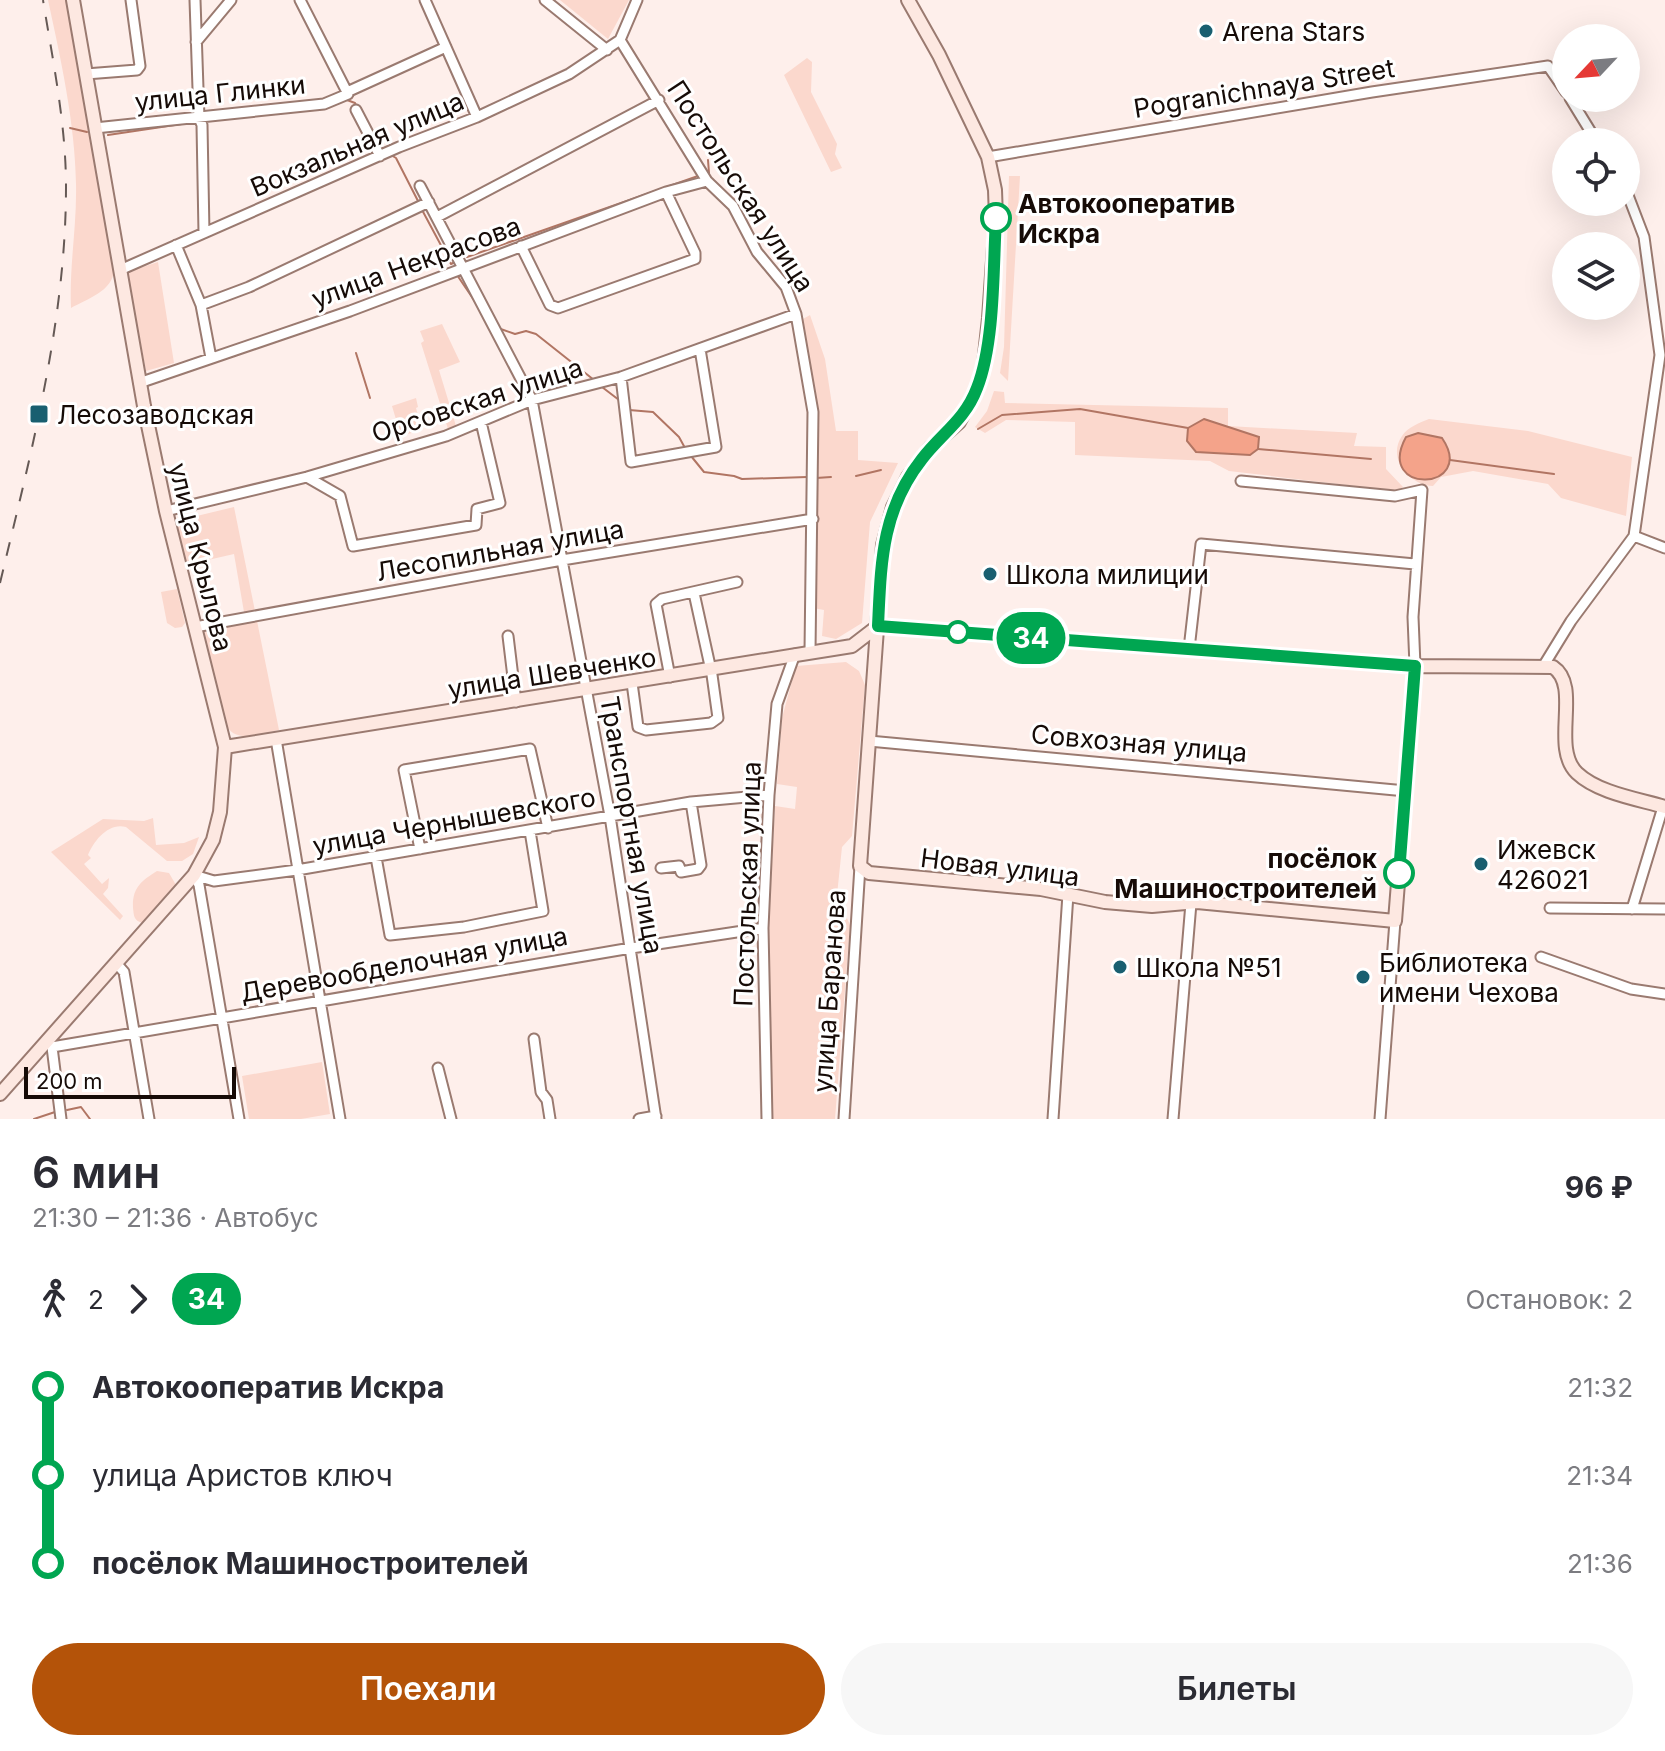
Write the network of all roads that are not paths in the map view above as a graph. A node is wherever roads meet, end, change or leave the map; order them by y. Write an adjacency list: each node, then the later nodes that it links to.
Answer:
1 (73, 0): 15 (main road, улица Крылова)
2 (131, 0): 15 (street)
3 (195, 0): 11 (street)
4 (231, 0): 11 (street)
5 (300, 0): 16 (street)
6 (425, 0): 12 (street)
7 (545, 0): 13 (street)
8 (637, 0): 10 (street)
9 (908, 0): 23 (main road)
10 (620, 40): 13 (street, Вокзальная улица); 17 (street, Постольская улица)
11 (196, 42): 20 (street)
12 (446, 47): 16 (street, улица Глинки); 19 (street)
13 (607, 50): 19 (street, Вокзальная улица)
14 (1552, 72): 23 (street, Pogranichnaya Street)
15 (86, 74): 21 (main road, улица Крылова)
16 (348, 93): 20 (street, улица Глинки)
17 (659, 100): 24 (street, Постольская улица); 29 (street)
18 (356, 110): 22 (street)
19 (477, 117): 22 (street, Вокзальная улица)
20 (199, 118): 21 (street, улица Глинки); 30 (street)
21 (95, 128): 34 (main road, улица Крылова)
22 (380, 156): 30 (street, Вокзальная улица)
23 (988, 157): 53 (main road)
24 (707, 181): 26 (street, улица Некрасова); 36 (street, Постольская улица)
25 (420, 186): 27 (street, Транспортная улица)
26 (666, 192): 32 (street, улица Некрасова); 32 (street)
27 (429, 202): 29 (street, Транспортная улица); 35 (street)
28 (1636, 216): 47 (street)
29 (437, 217): 33 (street, Транспортная улица)
30 (204, 233): 31 (street, Вокзальная улица)
31 (176, 245): 34 (street, Вокзальная улица); 35 (street)
32 (521, 246): 33 (street, улица Некрасова)
33 (464, 267): 38 (street, улица Некрасова); 41 (street, Транспортная улица)
34 (120, 270): 40 (main road, улица Крылова)
35 (201, 305): 38 (street)
36 (796, 314): 37 (street, Орсовская улица); 46 (street, Постольская улица)
37 (700, 349): 39 (street, Орсовская улица); 39 (street)
38 (211, 358): 40 (street, улица Некрасова)
39 (621, 377): 41 (street, Орсовская улица)
40 (139, 383): 45 (main road, улица Крылова)
41 (532, 400): 42 (street, Орсовская улица); 49 (street, Транспортная улица)
42 (481, 422): 43 (street, Орсовская улица); 43 (street)
43 (307, 477): 45 (street, Орсовская улица)
44 (1241, 481): 50 (street)
45 (166, 511): 54 (main road, улица Крылова)
46 (813, 519): 49 (street, Лесопильная улица); 58 (street, Постольская улица)
47 (1634, 536): 48 (street); 61 (street)
48 (1665, 548)
49 (562, 560): 54 (street, Лесопильная улица); 66 (street, Транспортная улица)
50 (1415, 564): 57 (street); 62 (street)
51 (737, 582): 52 (street)
52 (694, 593): 63 (street); 64 (street)
53 (878, 626): 56 (main road); 57 (main road); 60 (main road)
54 (195, 627): 70 (main road, улица Крылова)
55 (508, 636): 67 (street)
56 (852, 646): 58 (main road, улица Шевченко); 60 (main road)
57 (1189, 649): 62 (main road)
58 (810, 651): 59 (main road, улица Шевченко)
59 (795, 654): 63 (main road, улица Шевченко); 72 (street, Постольская улица)
60 (876, 662): 69 (main road)
61 (1544, 665): 62 (main road); 74 (main road)
62 (1415, 666): 71 (main road)
63 (710, 670): 64 (main road, улица Шевченко); 65 (street)
64 (670, 677): 65 (main road, улица Шевченко)
65 (632, 683): 66 (main road, улица Шевченко)
66 (586, 691): 67 (main road, улица Шевченко); 75 (street, Транспортная улица)
67 (516, 702): 68 (main road, улица Шевченко)
68 (276, 739): 70 (main road, улица Шевченко); 82 (street)
69 (869, 741): 71 (street, Совхозная улица); 80 (main road)
70 (225, 747): 83 (main road, улица Крылова)
71 (1406, 791): 89 (main road)
72 (769, 795): 73 (street, улица Чернышевского); 90 (street, Постольская улица)
73 (691, 802): 75 (street, улица Чернышевского); 81 (street)
74 (1664, 807): 87 (street)
75 (610, 816): 76 (street, улица Чернышевского); 91 (street, Транспортная улица)
76 (548, 828): 77 (street, улица Чернышевского); 78 (street)
77 (530, 831): 78 (street, улица Чернышевского); 79 (street)
78 (420, 849): 79 (street, улица Чернышевского)
79 (376, 857): 82 (street, улица Чернышевского)
80 (860, 866): 84 (main road, Новая улица); 111 (street, улица Баранова)
81 (661, 868)
82 (297, 870): 83 (street, улица Чернышевского); 95 (street)
83 (194, 875): 93 (main road, улица Крылова); 96 (street)
84 (1068, 894): 85 (main road, Новая улица); 112 (street)
85 (1191, 903): 89 (main road, Новая улица); 113 (street)
86 (1550, 908): 87 (street)
87 (1632, 909): 88 (street)
88 (1665, 909)
89 (1395, 921): 114 (street)
90 (763, 928): 91 (street, Деревообделочная улица); 110 (street, Постольская улица)
91 (631, 948): 95 (street, Деревообделочная улица); 102 (street, Транспортная улица)
92 (1541, 957): 94 (street)
93 (116, 963): 97 (street); 99 (main road, улица Крылова)
94 (1665, 994)
95 (320, 1000): 96 (street, Деревообделочная улица); 106 (street)
96 (222, 1017): 97 (street, Деревообделочная улица); 105 (street)
97 (134, 1032): 99 (street, Деревообделочная улица); 104 (street)
98 (534, 1039): 108 (street)
99 (50, 1044): 101 (main road, улица Крылова); 103 (street)
100 (438, 1068): 107 (street)
101 (0, 1094)
102 (656, 1117): 109 (street)
103 (61, 1119)
104 (149, 1119)
105 (239, 1119)
106 (340, 1119)
107 (451, 1119)
108 (550, 1119)
109 (639, 1119)
110 (767, 1119)
111 (844, 1119)
112 (1053, 1119)
113 (1173, 1119)
114 (1380, 1119)

